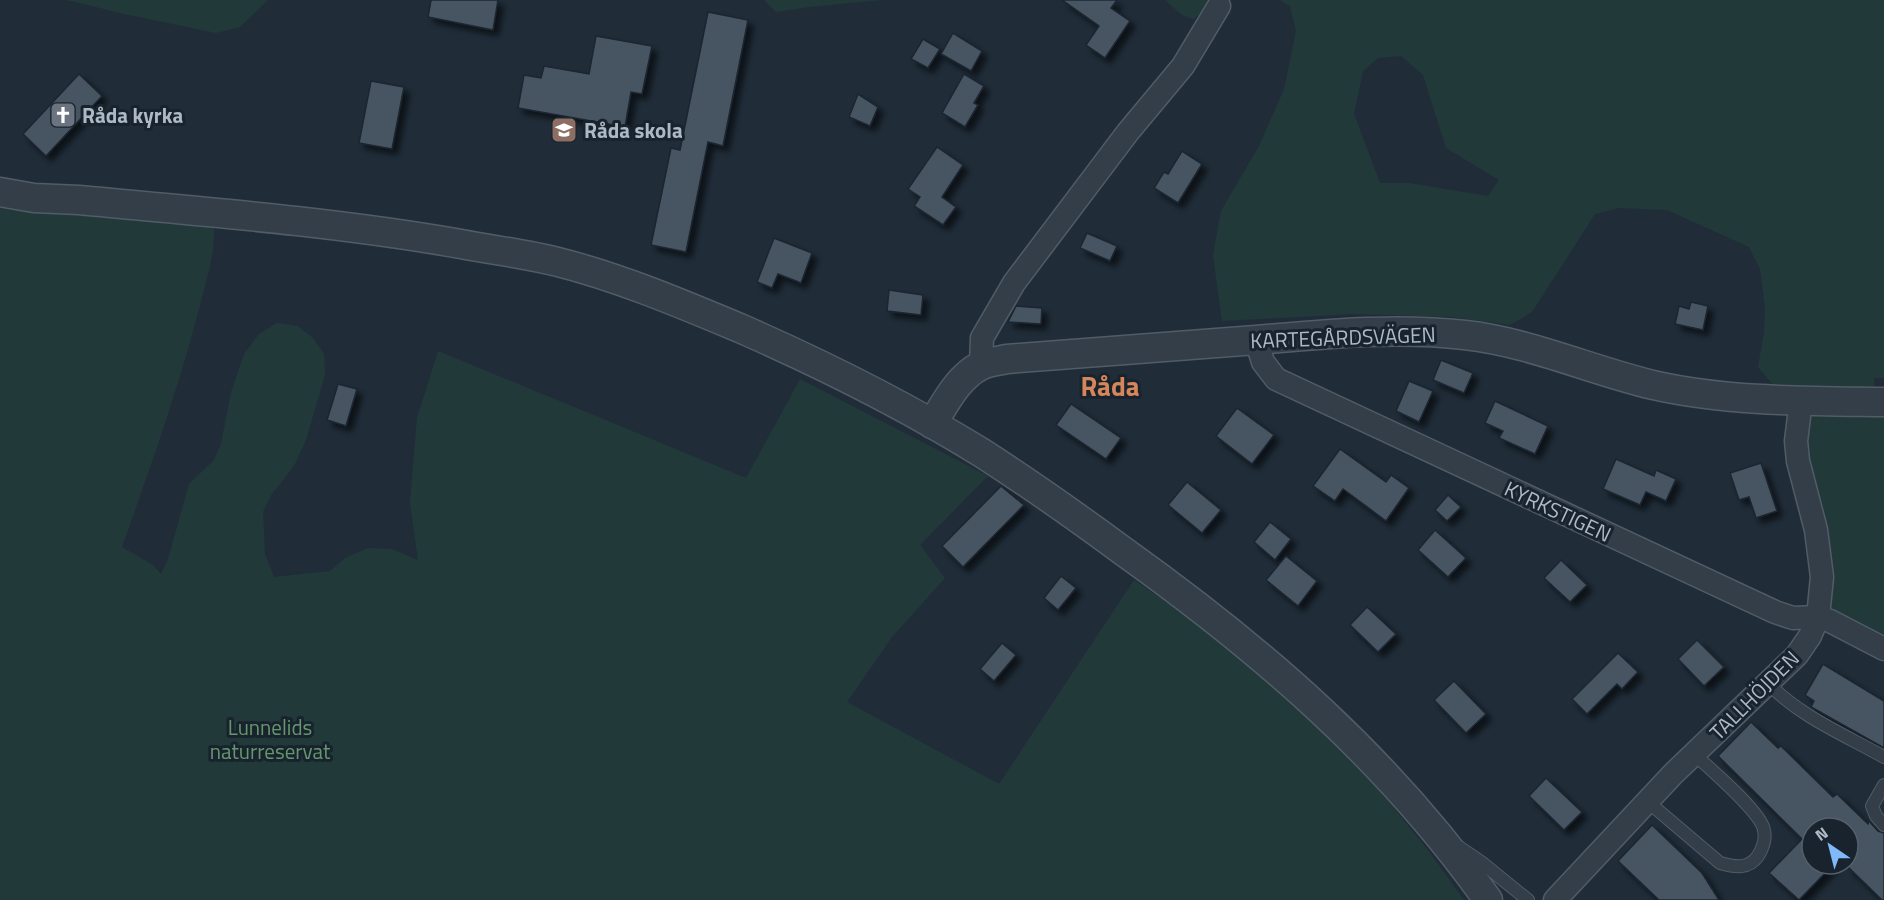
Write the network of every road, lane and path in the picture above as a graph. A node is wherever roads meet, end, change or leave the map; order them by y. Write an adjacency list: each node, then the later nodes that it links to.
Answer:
1 (1219, 6): 4 (street)
2 (0, 192): 7 (street)
3 (1256, 340): 4 (street, KARTEGÅRDSVÄGEN); 5 (street, KARTEGÅRDSVÄGEN); 8 (street, KYRKSTIGEN)
4 (981, 365): 7 (street, KARTEGÅRDSVÄGEN)
5 (1801, 401): 6 (street, KARTEGÅRDSVÄGEN); 8 (street, TALLHÖJDEN)
6 (1884, 402)
7 (932, 424): 16 (street)
8 (1818, 617): 9 (street, KYRKSTIGEN); 10 (street, TALLHÖJDEN)
9 (1884, 649)
10 (1768, 683): 11 (street, TALLHÖJDEN); 12 (lane)
11 (1694, 754): 14 (street, TALLHÖJDEN); 14 (lane)
12 (1884, 757)
13 (1884, 785): 15 (lane)
14 (1647, 801): 19 (street, TALLHÖJDEN)
15 (1884, 825)
16 (1449, 848): 17 (street); 18 (lane)
17 (1488, 900)
18 (1528, 900)
19 (1555, 900)

